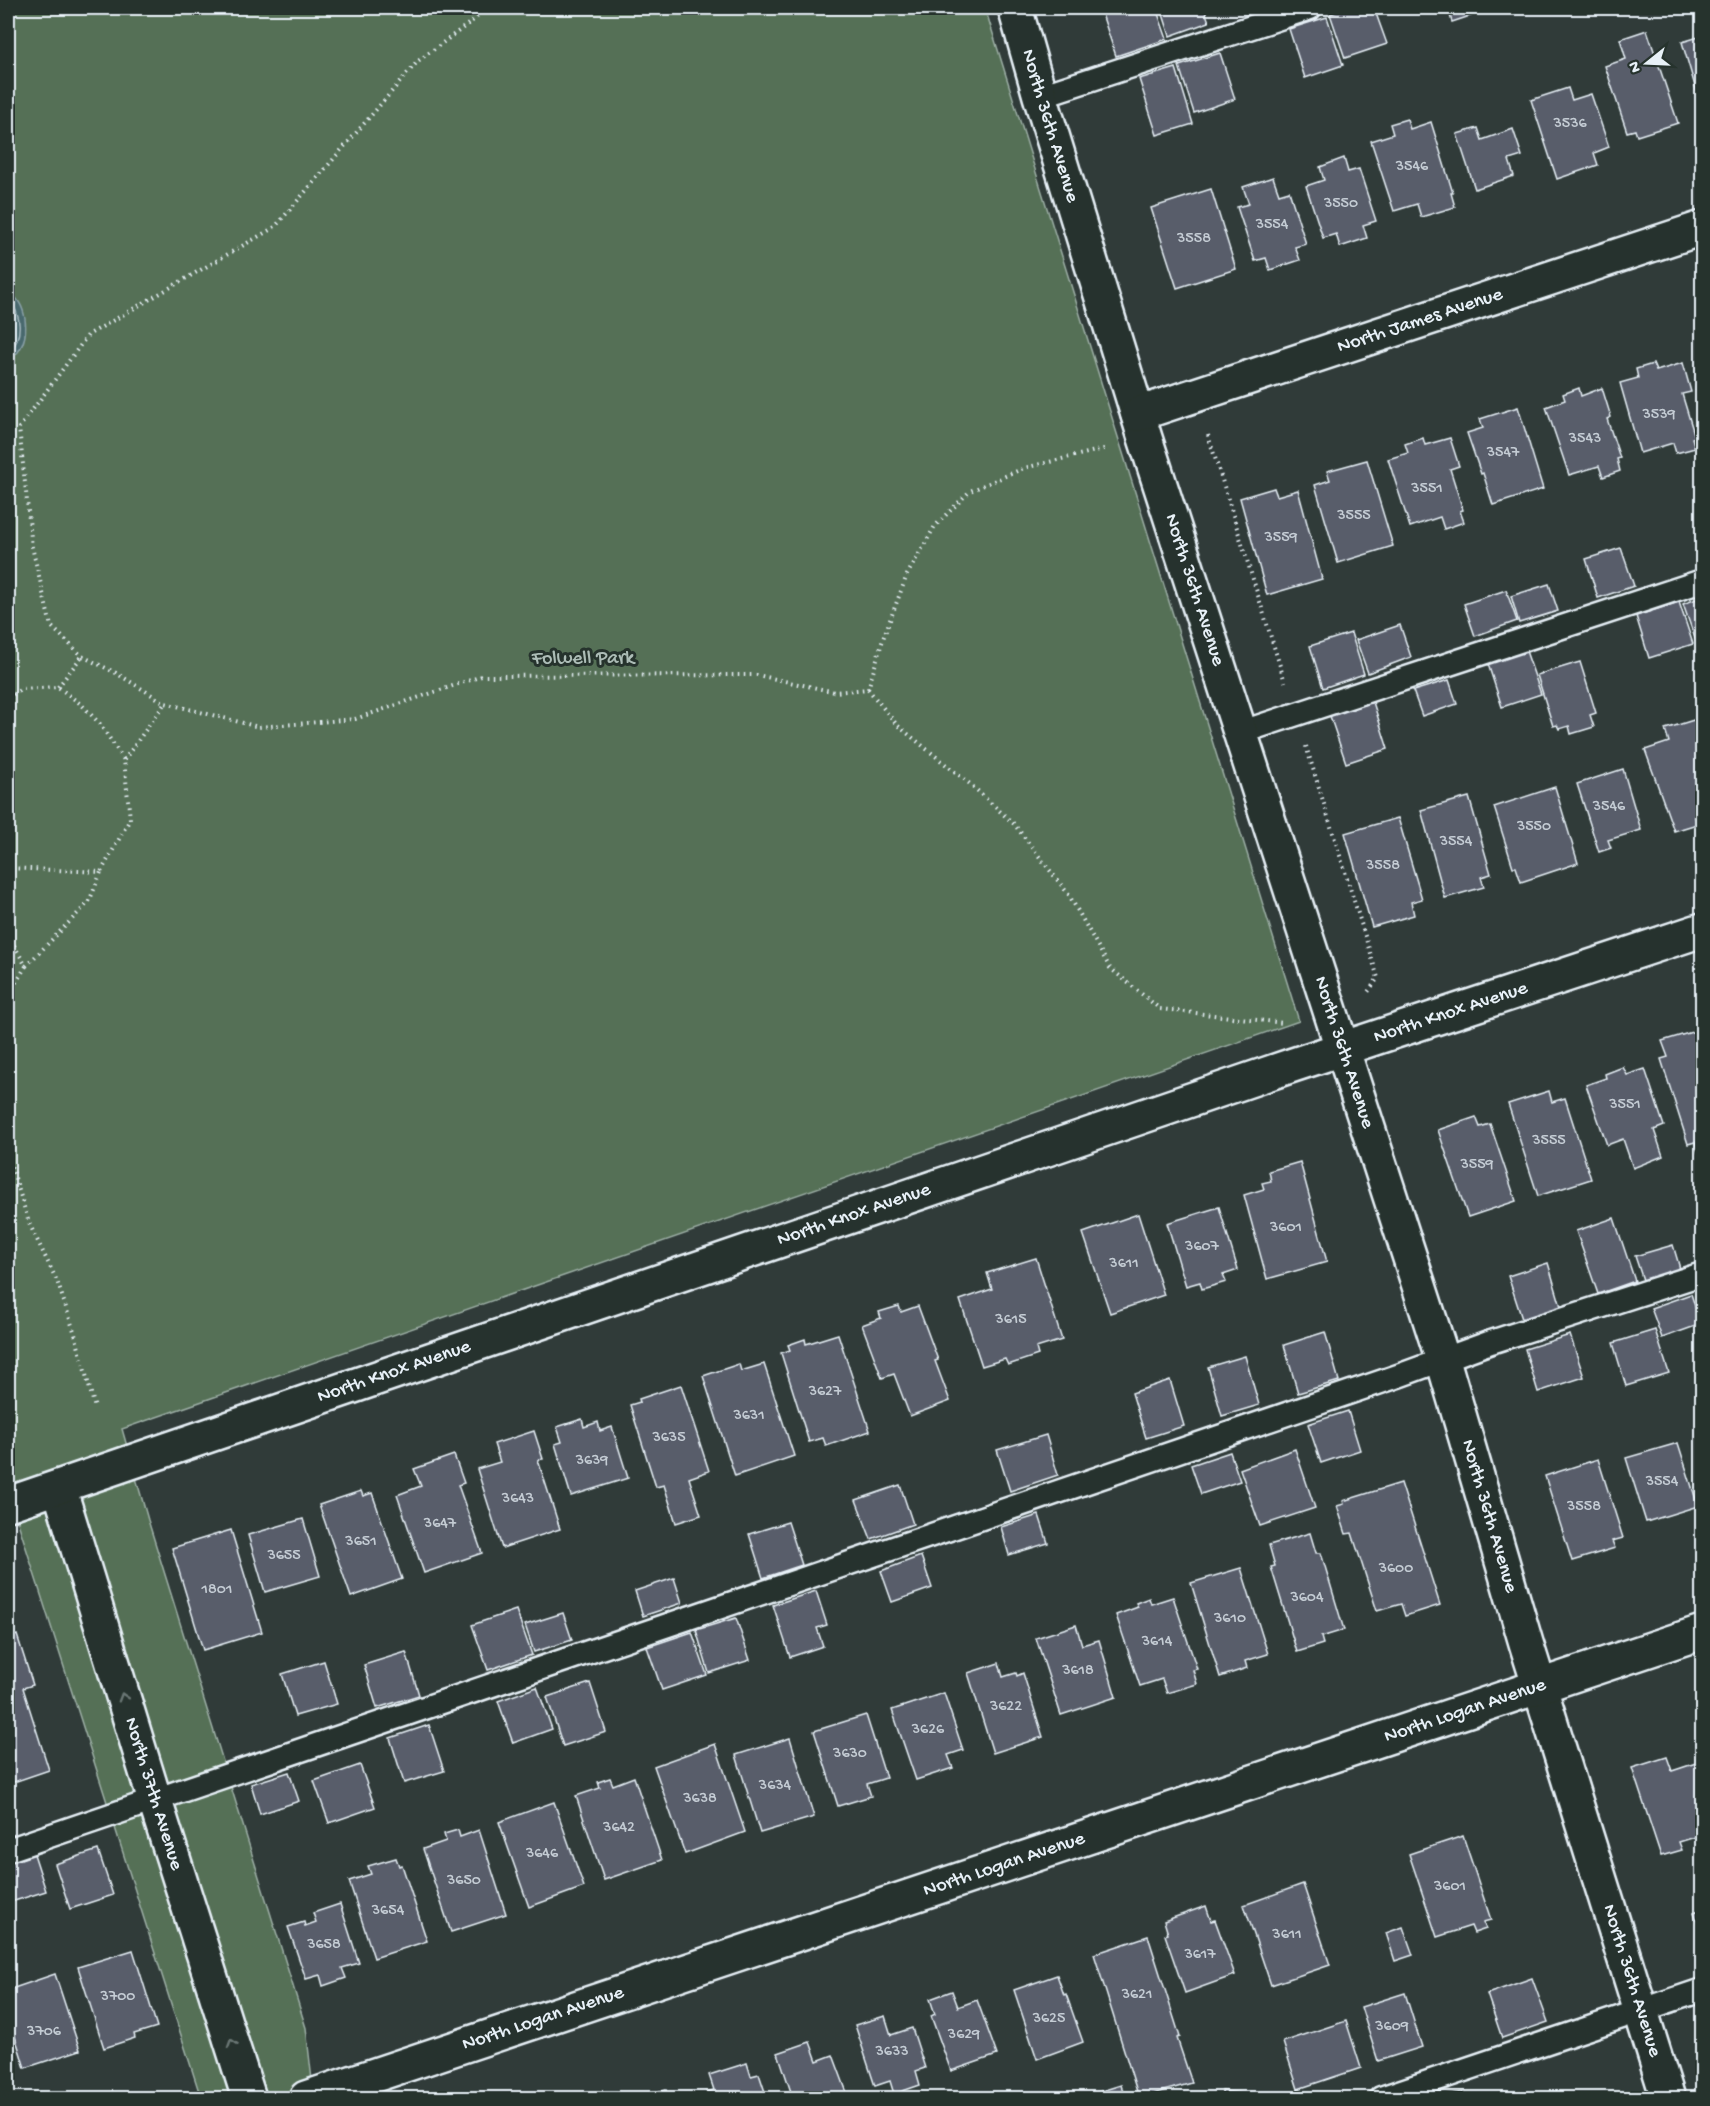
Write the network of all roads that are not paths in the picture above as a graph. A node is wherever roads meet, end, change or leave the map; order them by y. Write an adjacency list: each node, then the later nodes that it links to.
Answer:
1 (1015, 8): 3 (street, North 36th Avenue)
2 (1310, 8): 3 (lane)
3 (1040, 96): 5 (street, North 36th Avenue)
4 (1702, 228): 5 (street, North James Avenue)
5 (1142, 426): 7 (street, North 36th Avenue)
6 (1702, 581): 7 (lane)
7 (1239, 733): 9 (street, North 36th Avenue)
8 (1702, 930): 9 (street, North Knox Avenue)
9 (1342, 1049): 11 (street, North 36th Avenue); 12 (street, North Knox Avenue)
10 (1702, 1274): 11 (lane)
11 (1443, 1360): 15 (street, North 36th Avenue); 16 (lane)
12 (59, 1487): 13 (street, North Knox Avenue); 16 (street, North 37th Avenue, one-way to 12)
13 (8, 1504)
14 (1702, 1632): 15 (street, North Logan Avenue)
15 (1539, 1686): 19 (street, North 36th Avenue); 21 (street, North Logan Avenue)
16 (155, 1800): 17 (lane); 20 (street, North 37th Avenue, one-way to 16)
17 (8, 1850)
18 (1702, 1990): 19 (lane)
19 (1641, 2011): 22 (lane); 23 (street, North 36th Avenue)
20 (249, 2098)
21 (306, 2098)
22 (1381, 2098)
23 (1668, 2098)

